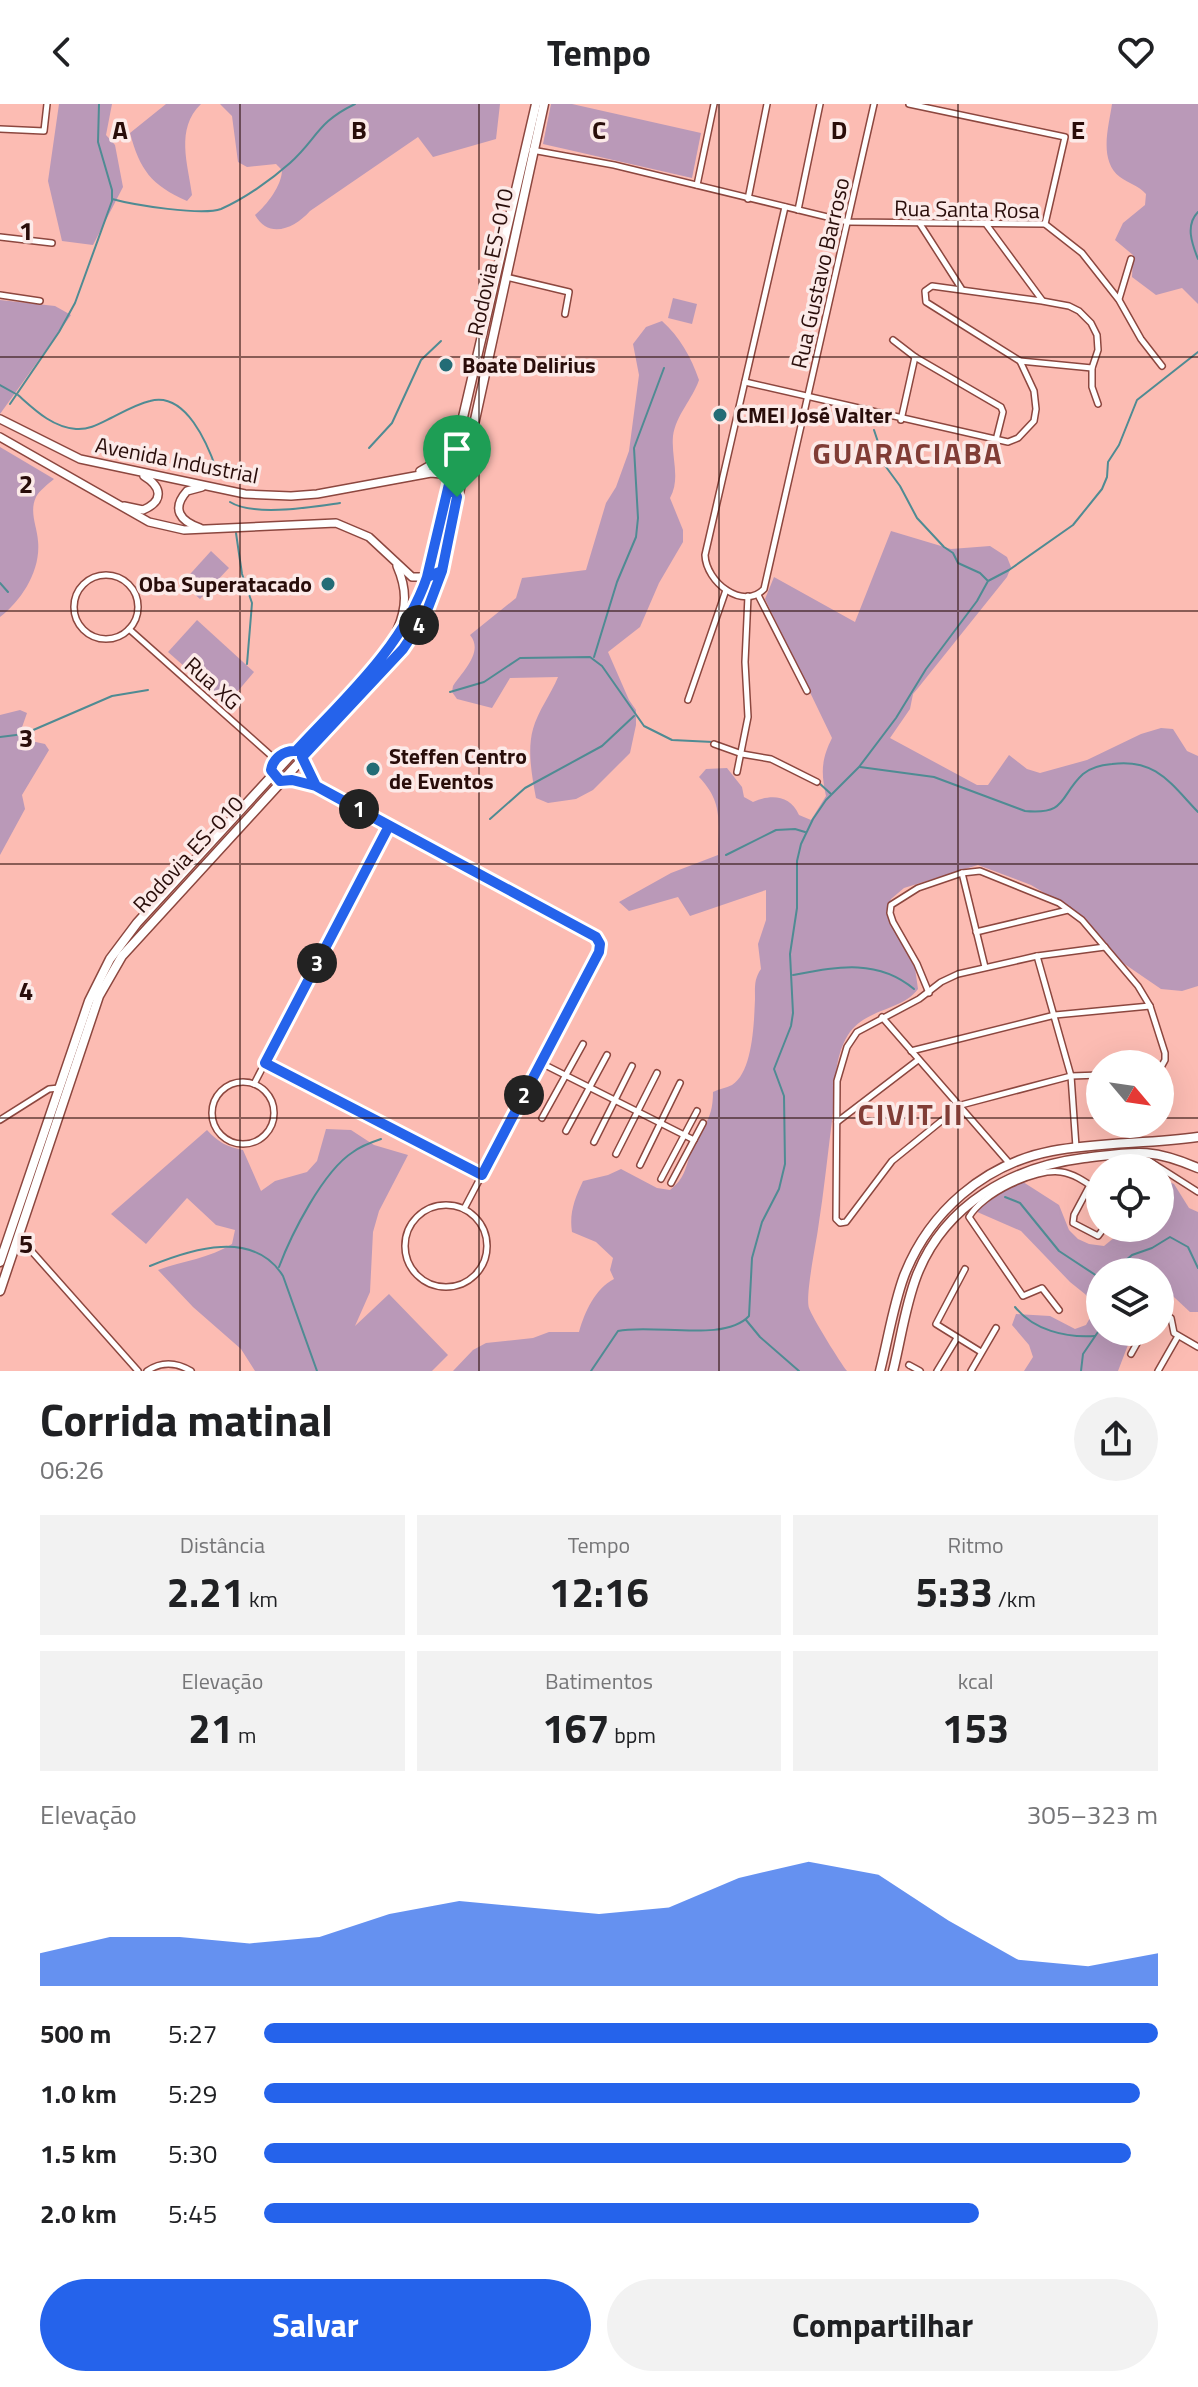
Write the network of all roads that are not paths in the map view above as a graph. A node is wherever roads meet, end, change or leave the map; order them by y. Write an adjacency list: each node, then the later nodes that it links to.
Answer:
1 (47, 104): 9 (street)
2 (536, 104): 10 (main road, Rodovia ES-010)
3 (544, 104): 10 (main road, Rodovia ES-010)
4 (714, 104): 11 (street)
5 (767, 104): 12 (street)
6 (820, 104): 14 (street)
7 (874, 104): 15 (street, Rua Gustavo Barroso)
8 (909, 104): 18 (street)
9 (0, 129)
10 (529, 151): 11 (street, Rua Santa Rosa); 22 (main road, Rodovia ES-010); 36 (main road, Rodovia ES-010)
11 (697, 185): 12 (street, Rua Santa Rosa)
12 (748, 199): 13 (street, Rua Santa Rosa)
13 (785, 207): 14 (street, Rua Santa Rosa); 34 (street)
14 (798, 210): 15 (street, Rua Santa Rosa)
15 (848, 222): 17 (street, Rua Santa Rosa); 35 (street, Rua Gustavo Barroso)
16 (985, 223): 17 (street, Rua Santa Rosa); 18 (street, Rua Santa Rosa); 27 (street)
17 (920, 224): 23 (street)
18 (1045, 224): 25 (street, Rua Santa Rosa)
19 (0, 237): 20 (street)
20 (52, 243)
21 (1131, 259): 25 (street)
22 (505, 276): 28 (street); 46 (main road, Rodovia ES-010)
23 (962, 289): 27 (street); 31 (street)
24 (0, 295): 26 (street)
25 (1119, 300): 32 (street, Rua Santa Rosa)
26 (40, 301)
27 (1042, 301): 33 (street)
28 (565, 314)
29 (893, 340): 30 (street)
30 (915, 357): 39 (street); 41 (street)
31 (1020, 361): 33 (street); 41 (street)
32 (1162, 366)
33 (1092, 368): 37 (street)
34 (745, 382): 35 (street); 52 (street)
35 (808, 398): 39 (street); 53 (street, Rua Gustavo Barroso)
36 (469, 400): 43 (street, Avenida Industrial); 44 (main road, Rodovia ES-010)
37 (1098, 404)
38 (0, 419): 42 (street, Avenida Industrial)
39 (901, 420): 41 (street)
40 (0, 437): 47 (street, Avenida Industrial)
41 (996, 440)
42 (139, 473): 45 (street, Avenida Industrial); 47 (street)
43 (403, 477): 44 (street, Avenida Industrial); 45 (street, Avenida Industrial)
44 (450, 480): 46 (main road); 51 (main road, Rodovia ES-010)
45 (208, 486): 48 (street)
46 (457, 497): 50 (main road, Rodovia ES-010)
47 (118, 504): 48 (street, Avenida Industrial)
48 (204, 530): 49 (street, Avenida Industrial)
49 (397, 564): 51 (street, Avenida Industrial); 56 (street)
50 (442, 571): 51 (main road); 61 (main road, Rodovia ES-010)
51 (427, 577): 56 (main road, Rodovia ES-010)
52 (726, 590): 54 (street); 58 (street)
53 (758, 595): 54 (street); 57 (street)
54 (748, 596): 60 (street)
55 (129, 629): 55 (street); 62 (street, Rua XG)
56 (358, 685): 61 (main road, Rodovia ES-010)
57 (807, 691)
58 (688, 700)
59 (714, 744): 60 (street)
60 (742, 754): 63 (street); 66 (street)
61 (301, 758): 62 (street); 64 (main road, Rodovia ES-010); 65 (street); 67 (street)
62 (276, 760): 64 (street)
63 (737, 772)
64 (277, 778): 65 (street); 94 (main road, Rodovia ES-010); 123 (main road, Rodovia ES-010)
65 (292, 780): 67 (street)
66 (817, 782)
67 (316, 786): 68 (street)
68 (389, 826): 84 (street); 85 (street)
69 (962, 873): 70 (street); 71 (street); 75 (street)
70 (1069, 910): 71 (street); 72 (street)
71 (976, 932): 74 (street)
72 (1105, 947): 73 (street); 76 (street)
73 (1037, 956): 74 (street); 77 (street)
74 (985, 967): 75 (street)
75 (929, 993): 78 (street)
76 (1150, 1006): 77 (street); 80 (street)
77 (1055, 1015): 81 (street); 90 (street)
78 (882, 1017): 81 (street); 102 (street)
79 (583, 1044): 88 (street)
80 (1164, 1050)
81 (911, 1051): 83 (street)
82 (607, 1055): 93 (street)
83 (918, 1060): 96 (street); 102 (street)
84 (265, 1063): 92 (street); 114 (street)
85 (541, 1063): 88 (street); 114 (street)
86 (632, 1066): 95 (street)
87 (657, 1073): 97 (street)
88 (567, 1075): 93 (street); 99 (street)
89 (1086, 1075): 90 (street)
90 (1071, 1076): 96 (street); 109 (street)
91 (680, 1083): 101 (street)
92 (254, 1084): 92 (street)
93 (590, 1087): 95 (street); 104 (street)
94 (59, 1088): 100 (street); 124 (main road, Rodovia ES-010)
95 (615, 1099): 97 (street); 108 (street)
96 (961, 1105): 102 (street); 111 (street)
97 (638, 1111): 101 (street); 110 (street)
98 (697, 1111): 105 (street)
99 (542, 1118)
100 (0, 1120)
101 (662, 1122): 105 (street); 112 (street)
102 (837, 1122)
103 (703, 1123): 107 (street)
104 (566, 1131)
105 (685, 1135): 107 (street); 116 (street)
106 (1198, 1137): 109 (main road)
107 (694, 1140): 117 (street)
108 (594, 1142)
109 (1076, 1148): 111 (main road)
110 (616, 1154)
111 (1010, 1164): 140 (main road)
112 (640, 1165)
113 (1198, 1168): 141 (main road)
114 (482, 1175): 121 (street)
115 (1174, 1177): 120 (street)
116 (661, 1179)
117 (671, 1183)
118 (1086, 1183): 127 (street)
119 (1086, 1192): 122 (street)
120 (1198, 1192)
121 (464, 1209): 121 (street)
122 (1086, 1230)
123 (19, 1237): 126 (main road, Rodovia ES-010); 137 (street)
124 (0, 1262)
125 (965, 1269): 131 (street)
126 (0, 1291)
127 (1059, 1310)
128 (996, 1328): 134 (street)
129 (1174, 1331): 130 (street)
130 (1178, 1336): 133 (street); 145 (street)
131 (957, 1338): 134 (street); 143 (street)
132 (1136, 1346): 135 (street)
133 (1198, 1347)
134 (981, 1352): 144 (street)
135 (1131, 1354)
136 (909, 1365): 142 (street)
137 (138, 1371)
138 (147, 1371): 139 (street)
139 (191, 1371)
140 (880, 1371)
141 (893, 1371)
142 (920, 1371)
143 (937, 1371)
144 (971, 1371)
145 (1158, 1371)

